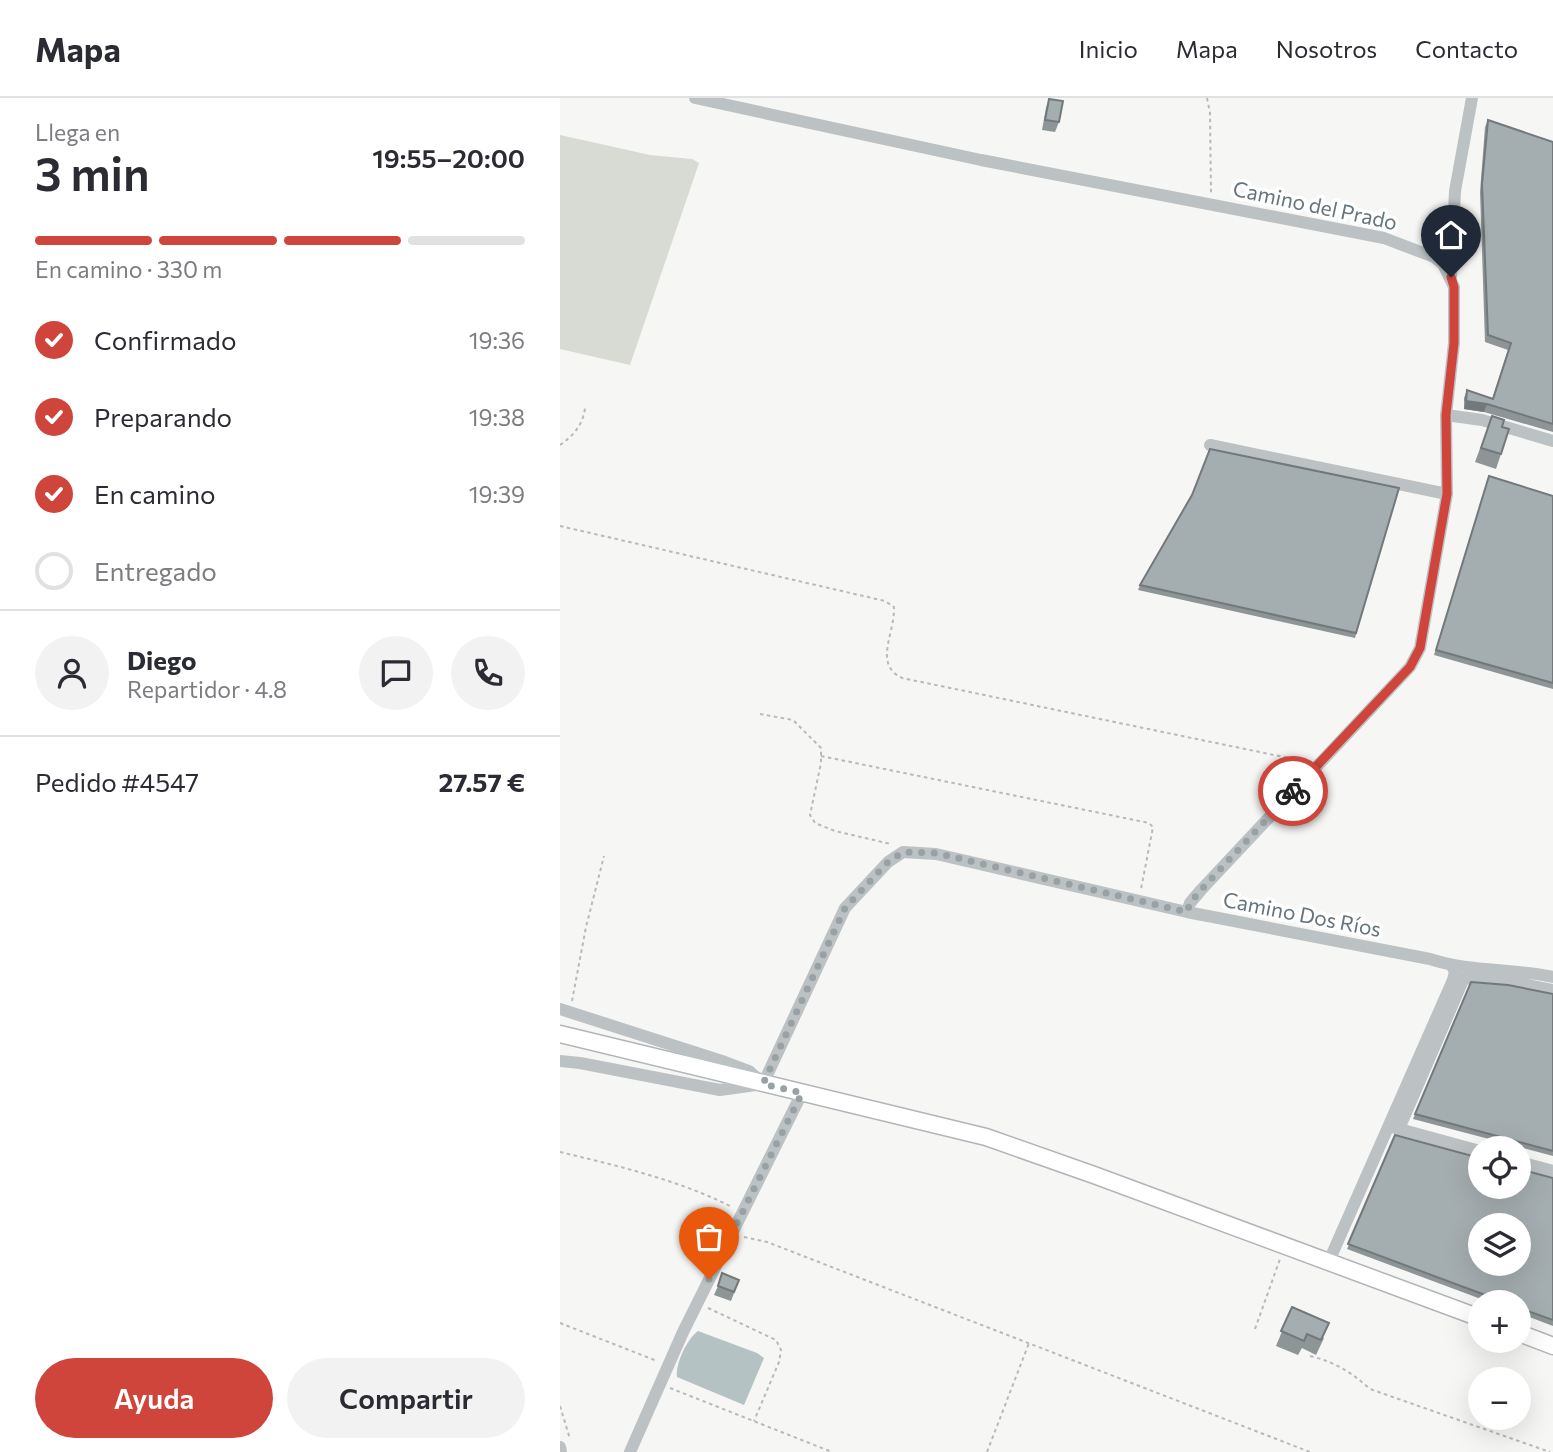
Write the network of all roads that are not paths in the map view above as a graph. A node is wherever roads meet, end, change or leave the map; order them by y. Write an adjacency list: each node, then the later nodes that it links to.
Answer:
1 (695, 98): 3 (street, Camino del Prado)
2 (1472, 98): 3 (street)
3 (1451, 277): 4 (street)
4 (1446, 415): 5 (street); 7 (street)
5 (1553, 441)
6 (1210, 445): 7 (street)
7 (1447, 494): 8 (street)
8 (1187, 912): 9 (street, Camino Dos Ríos); 15 (street, Camino Dos Ríos)
9 (1452, 966): 10 (street, Camino Dos Ríos); 17 (street)
10 (1553, 977)
11 (1553, 990): 17 (street)
12 (564, 1010): 15 (street)
13 (560, 1034): 15 (main road)
14 (560, 1061): 15 (street)
15 (763, 1084): 16 (main road)
16 (802, 1093): 21 (main road); 27 (street)
17 (1394, 1128): 18 (street); 21 (street)
18 (1468, 1148)
19 (1531, 1165): 20 (street)
20 (1553, 1171)
21 (1329, 1261): 22 (main road)
22 (1468, 1313)
23 (1531, 1337): 24 (main road)
24 (1553, 1346)
25 (565, 1444): 26 (street)
26 (561, 1452)
27 (630, 1452)

